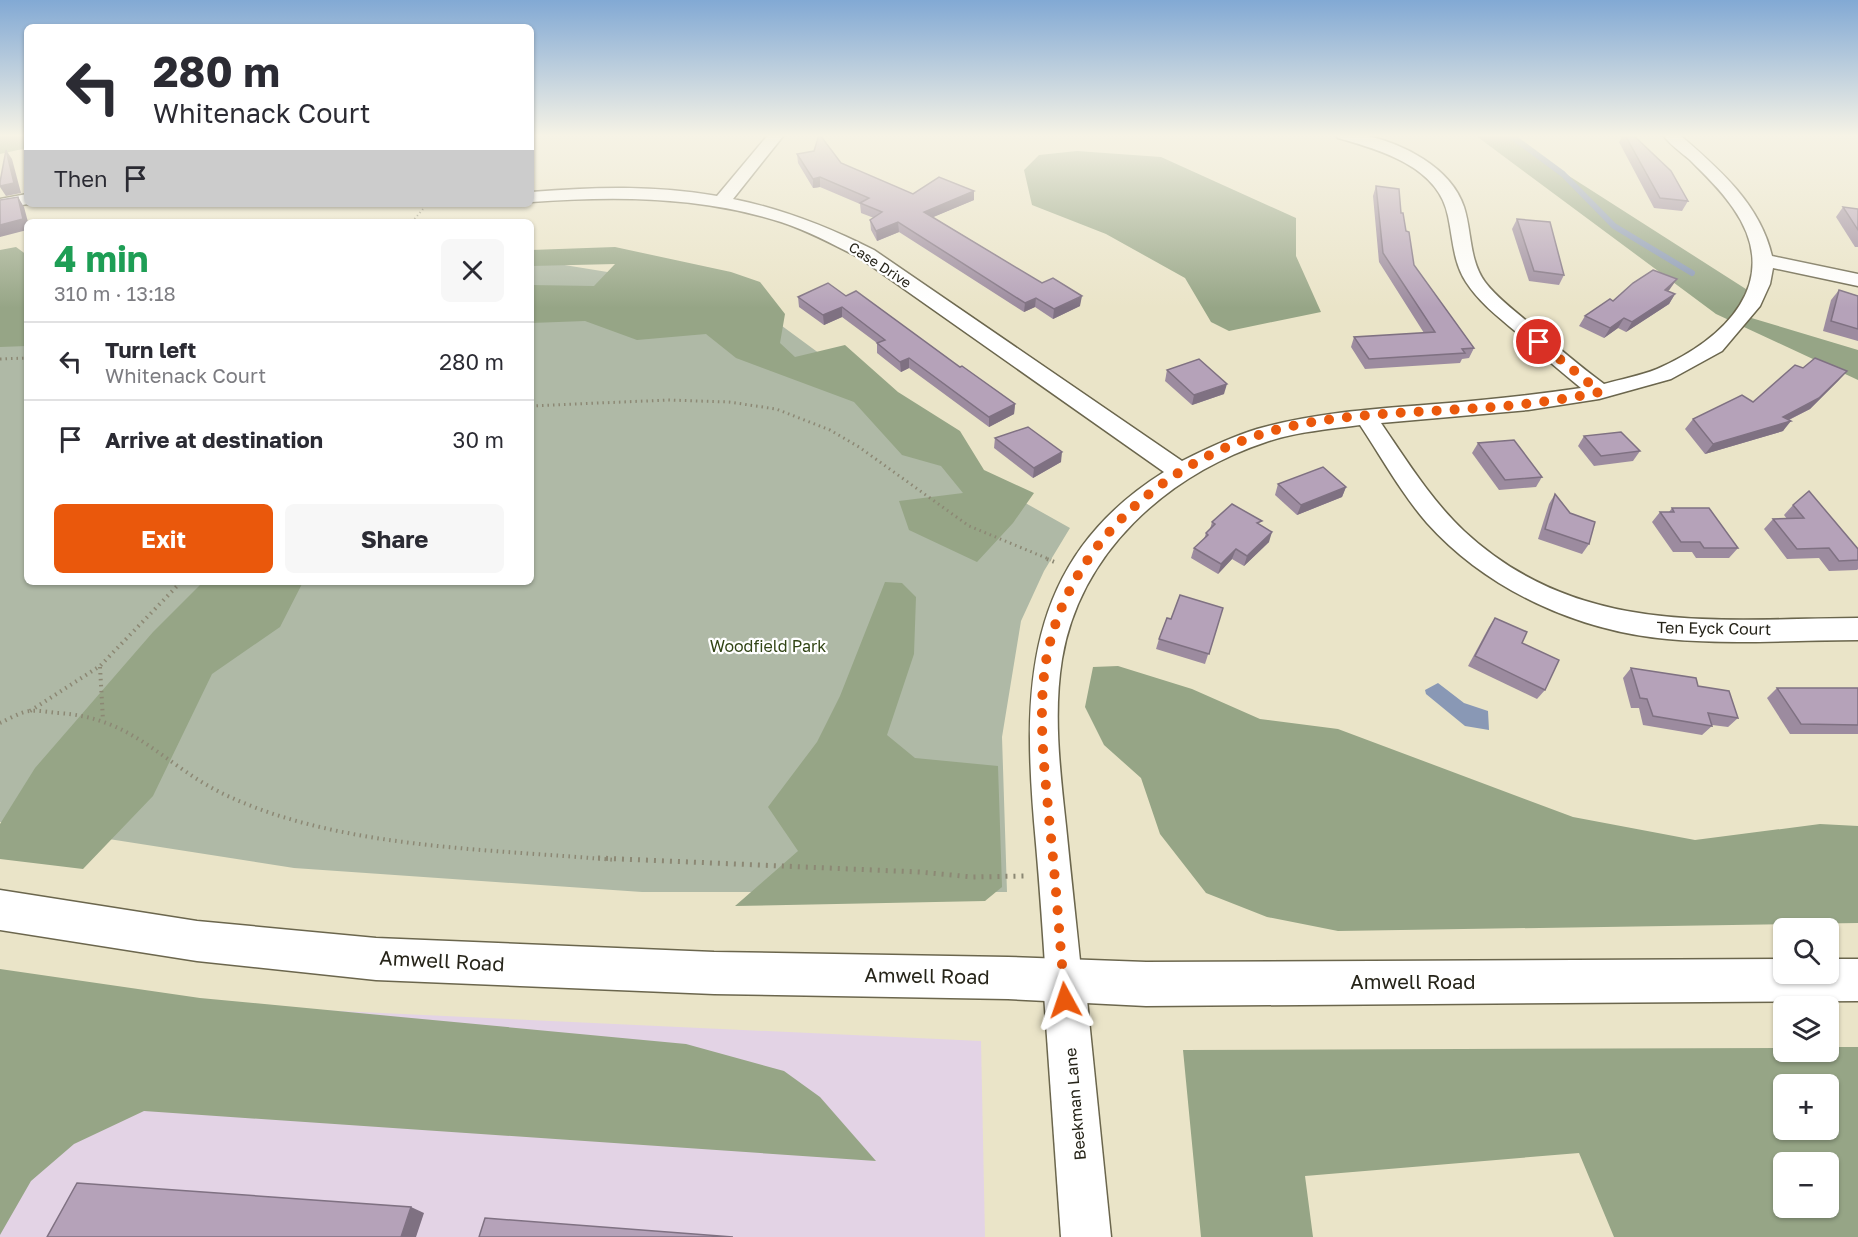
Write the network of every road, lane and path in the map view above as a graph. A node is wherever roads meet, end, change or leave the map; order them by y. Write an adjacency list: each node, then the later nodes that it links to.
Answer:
1 (729, 193): 6 (street)
2 (1450, 193): 14 (street)
3 (1731, 193): 10 (street, Beekman Lane)
4 (534, 197): 6 (street, Case Drive)
5 (24, 200): 7 (street)
6 (722, 201): 17 (street, Case Drive)
7 (0, 204)
8 (423, 209): 9 (path)
9 (415, 219)
10 (1763, 260): 11 (street); 14 (street, Beekman Lane)
11 (1858, 280)
12 (24, 358): 13 (path)
13 (0, 359)
14 (1600, 392): 16 (street, Beekman Lane)
15 (534, 406): 18 (path)
16 (1365, 416): 17 (street, Beekman Lane); 20 (street, Ten Eyck Court)
17 (1179, 471): 18 (street, Beekman Lane)
18 (1080, 572): 25 (street, Beekman Lane)
19 (178, 585): 21 (path)
20 (1858, 629)
21 (100, 666): 22 (path); 23 (path)
22 (29, 711): 23 (path); 24 (path)
23 (103, 720): 25 (path)
24 (0, 723)
25 (1055, 874): 27 (street, Beekman Lane)
26 (0, 910): 27 (main road, Amwell Road)
27 (1064, 980): 28 (main road, Amwell Road); 29 (main road, Beekman Lane)
28 (1858, 980)
29 (1086, 1237)

